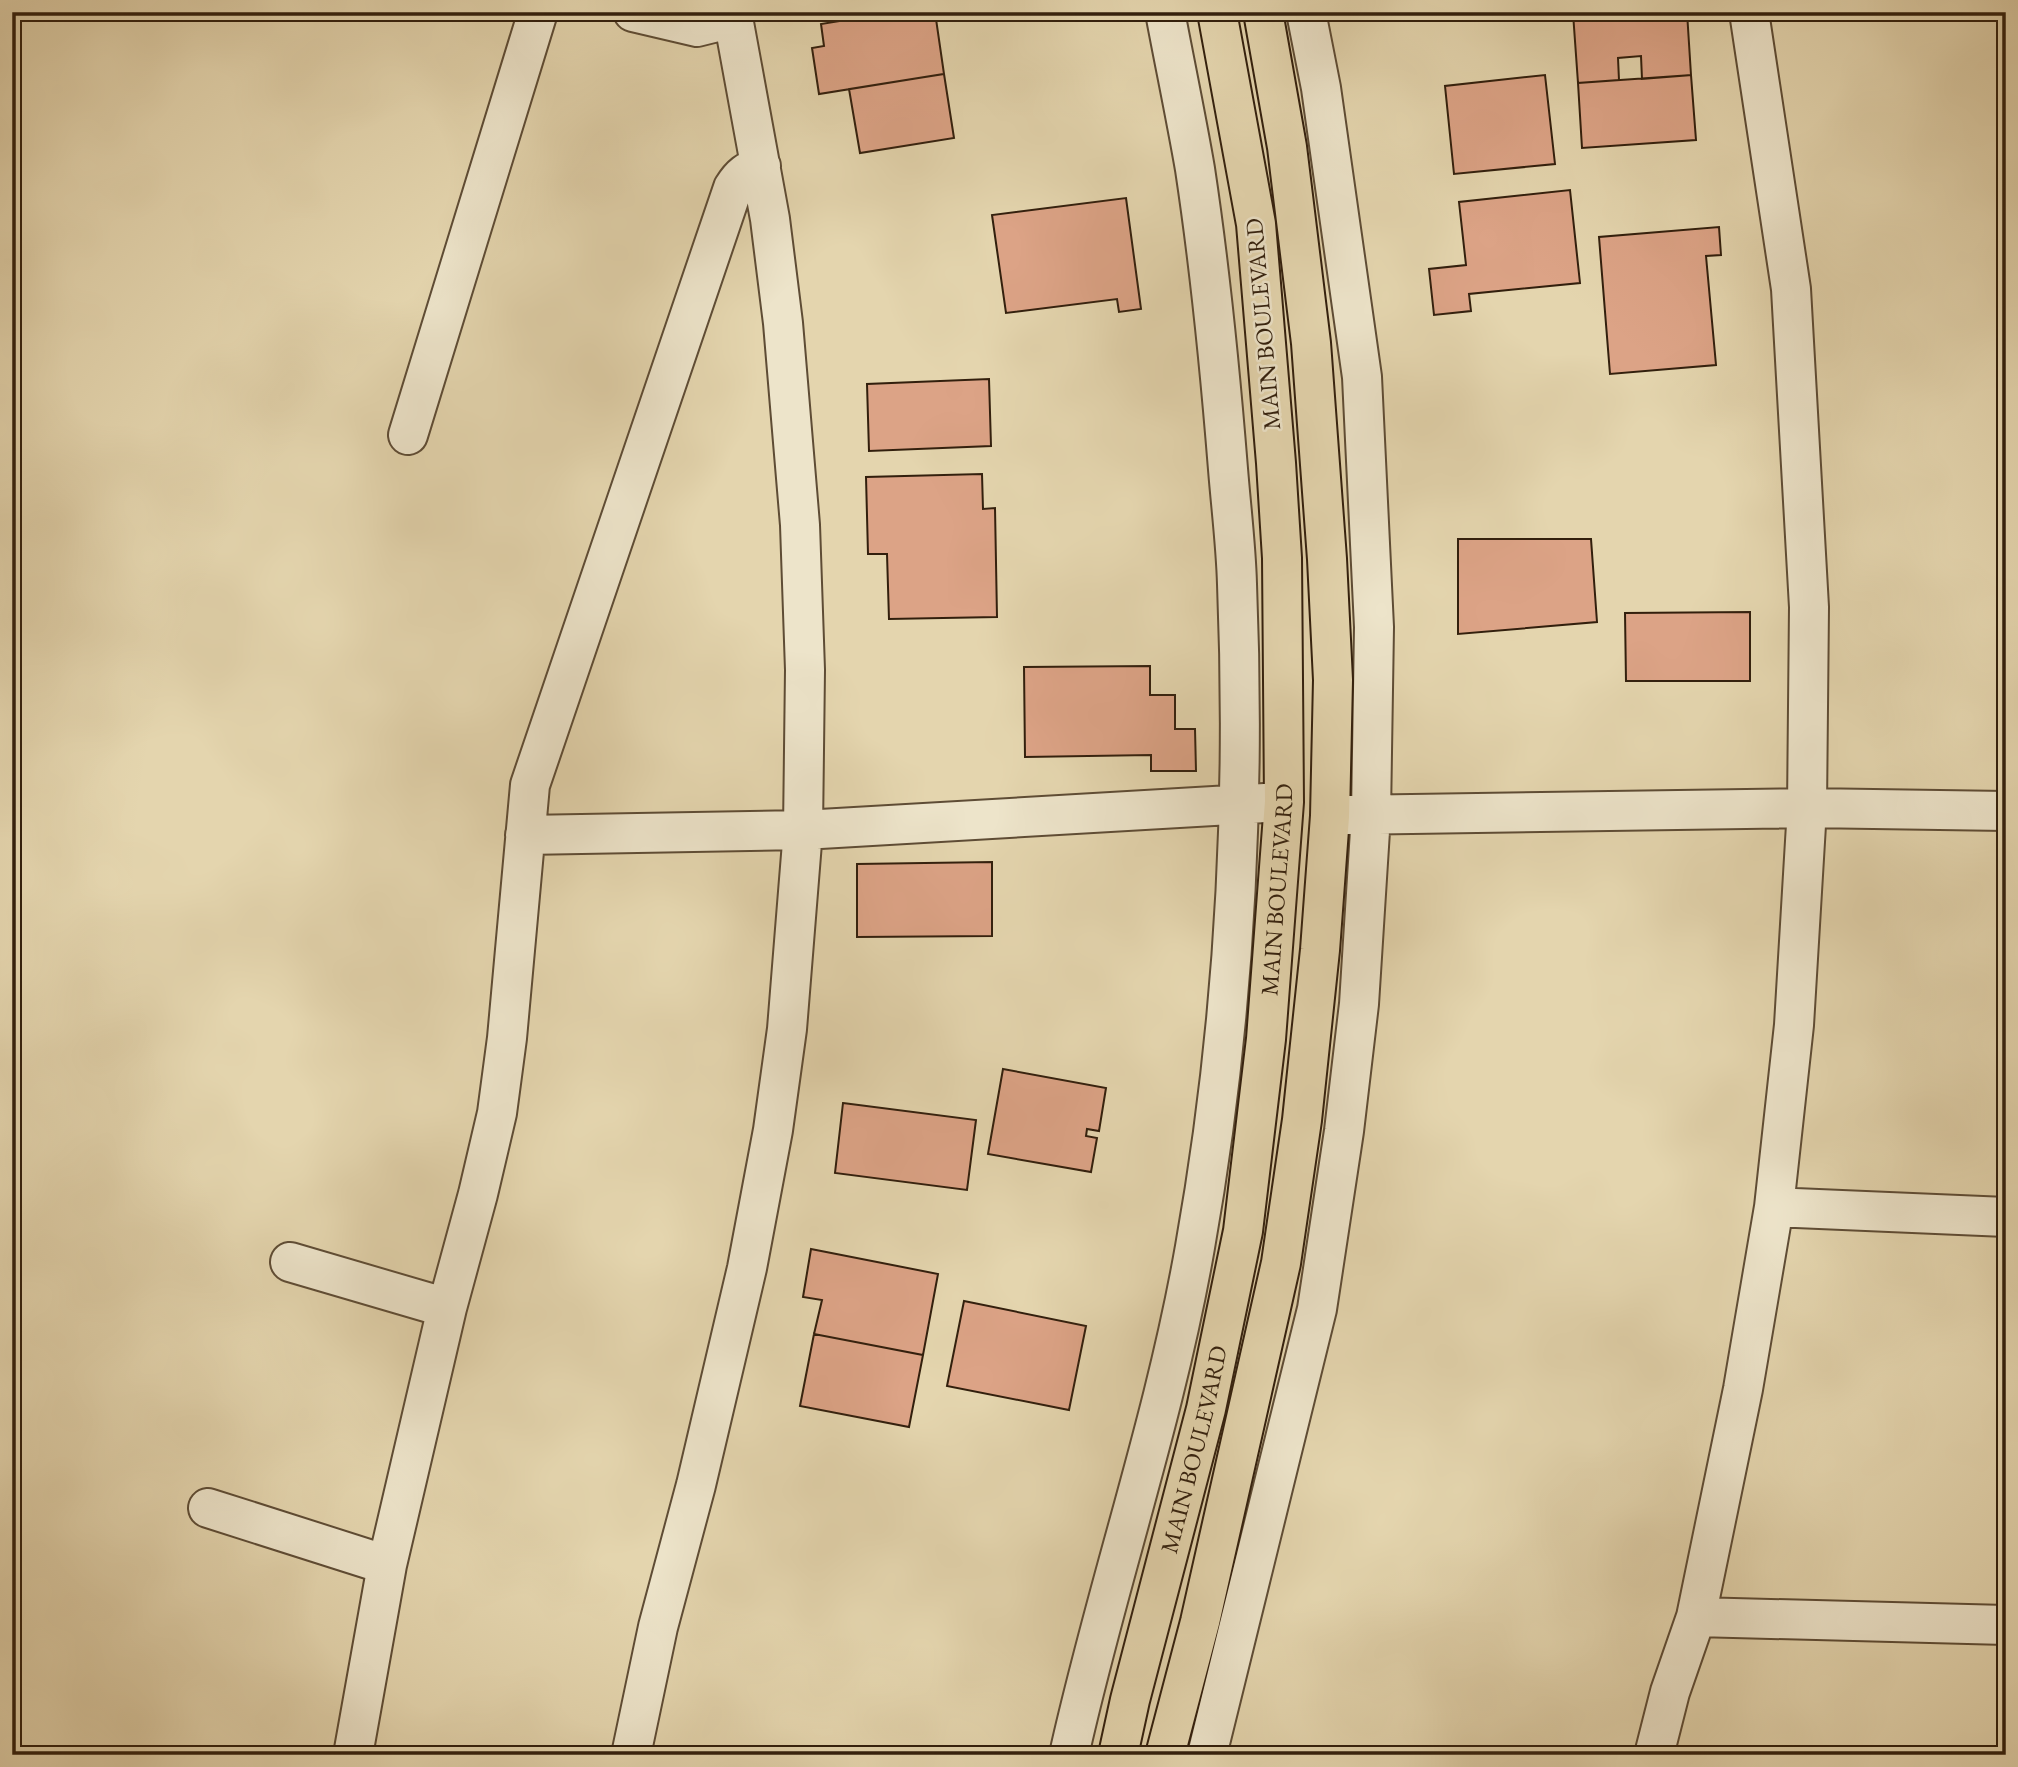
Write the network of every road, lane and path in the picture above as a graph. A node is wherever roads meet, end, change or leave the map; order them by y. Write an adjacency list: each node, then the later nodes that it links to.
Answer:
1 (538, 12): 10 (street)
2 (633, 12): 8 (street)
3 (1165, 12): 12 (street)
4 (1217, 12): 11 (main road, MAIN BOULEVARD)
5 (1263, 12): 16 (main road, MAIN BOULEVARD)
6 (1306, 12): 15 (street)
7 (1749, 12): 13 (street)
8 (733, 15): 9 (street)
9 (761, 166): 17 (street); 18 (street)
10 (408, 435)
11 (1284, 802): 12 (street); 25 (main road, MAIN BOULEVARD)
12 (1239, 804): 17 (street); 31 (street)
13 (1808, 808): 14 (street); 15 (street); 19 (street)
14 (2006, 811)
15 (1371, 815): 16 (street); 34 (street)
16 (1330, 816): 27 (main road, MAIN BOULEVARD)
17 (803, 830): 18 (street); 30 (street)
18 (525, 835): 22 (street)
19 (1774, 1207): 20 (street); 26 (street)
20 (2006, 1217)
21 (290, 1262): 22 (street)
22 (447, 1308): 24 (street)
23 (208, 1508): 24 (street)
24 (387, 1565): 29 (street)
25 (1154, 1609): 27 (main road); 32 (main road, MAIN BOULEVARD)
26 (1696, 1617): 28 (street); 35 (street)
27 (1200, 1622): 33 (main road, MAIN BOULEVARD)
28 (2006, 1625)
29 (353, 1755)
30 (631, 1755)
31 (1069, 1755)
32 (1118, 1755)
33 (1165, 1755)
34 (1207, 1755)
35 (1654, 1755)

